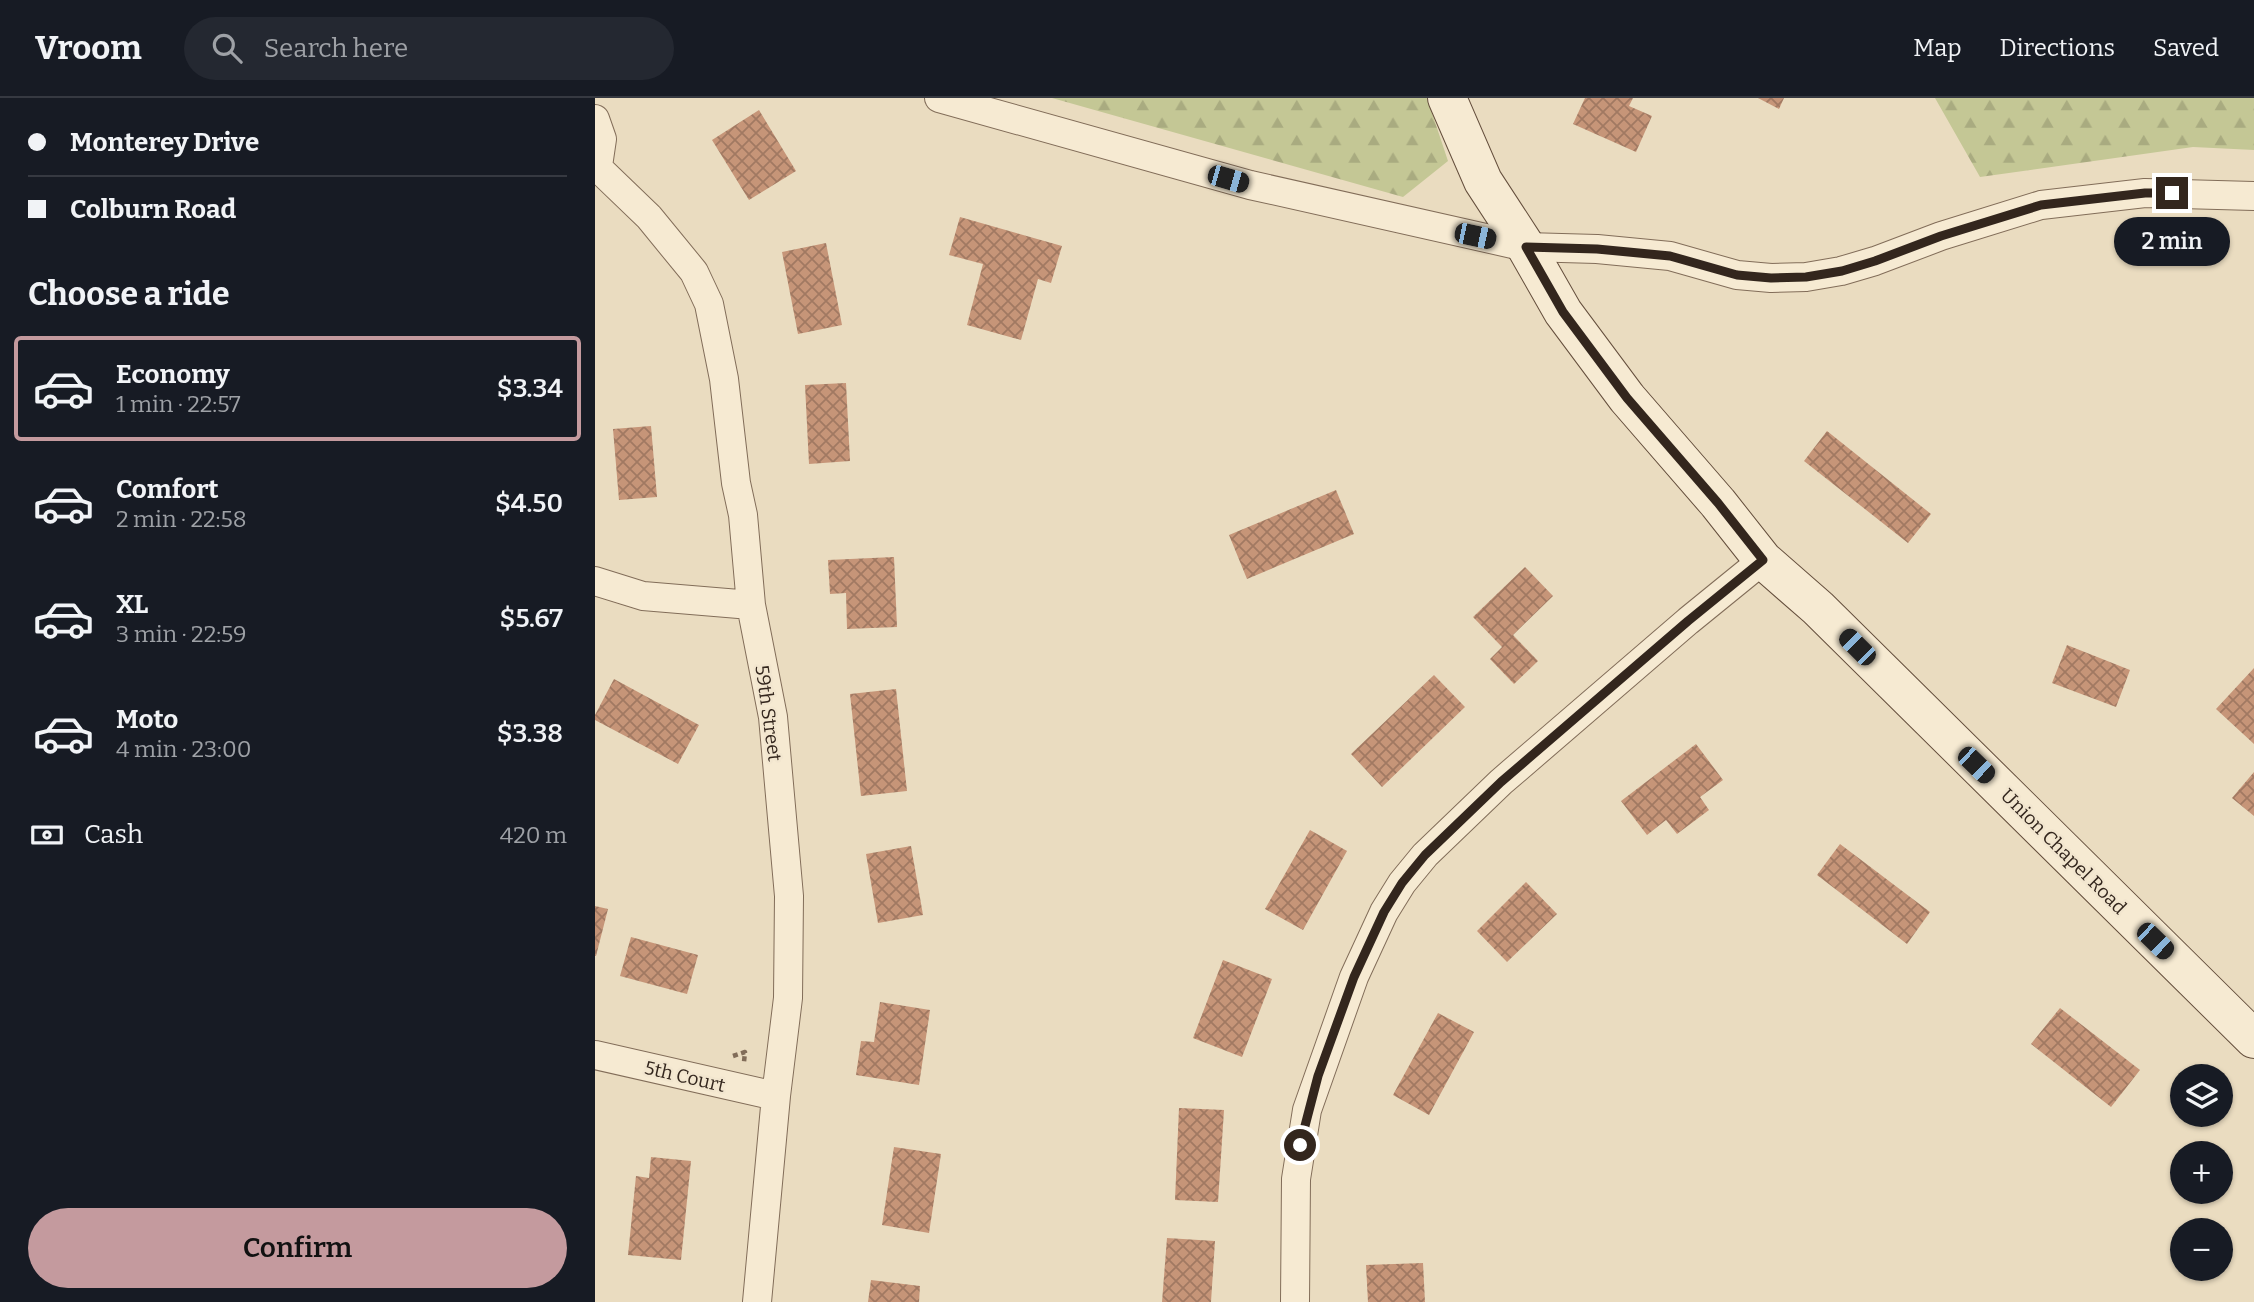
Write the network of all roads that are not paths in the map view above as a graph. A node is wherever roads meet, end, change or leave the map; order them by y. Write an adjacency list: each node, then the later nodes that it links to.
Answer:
1 (939, 98): 6 (street)
2 (1447, 98): 6 (street, Union Chapel Road)
3 (595, 120): 4 (street, 59th Street)
4 (596, 166): 9 (street, 59th Street)
5 (2254, 196): 6 (street)
6 (1526, 247): 7 (street, Union Chapel Road)
7 (1763, 560): 10 (street, Union Chapel Road); 14 (street)
8 (595, 581): 9 (street)
9 (751, 605): 12 (street, 59th Street)
10 (2254, 1039)
11 (595, 1055): 12 (street, 5th Court)
12 (776, 1096): 13 (street, 59th Street)
13 (757, 1302)
14 (1295, 1302)

